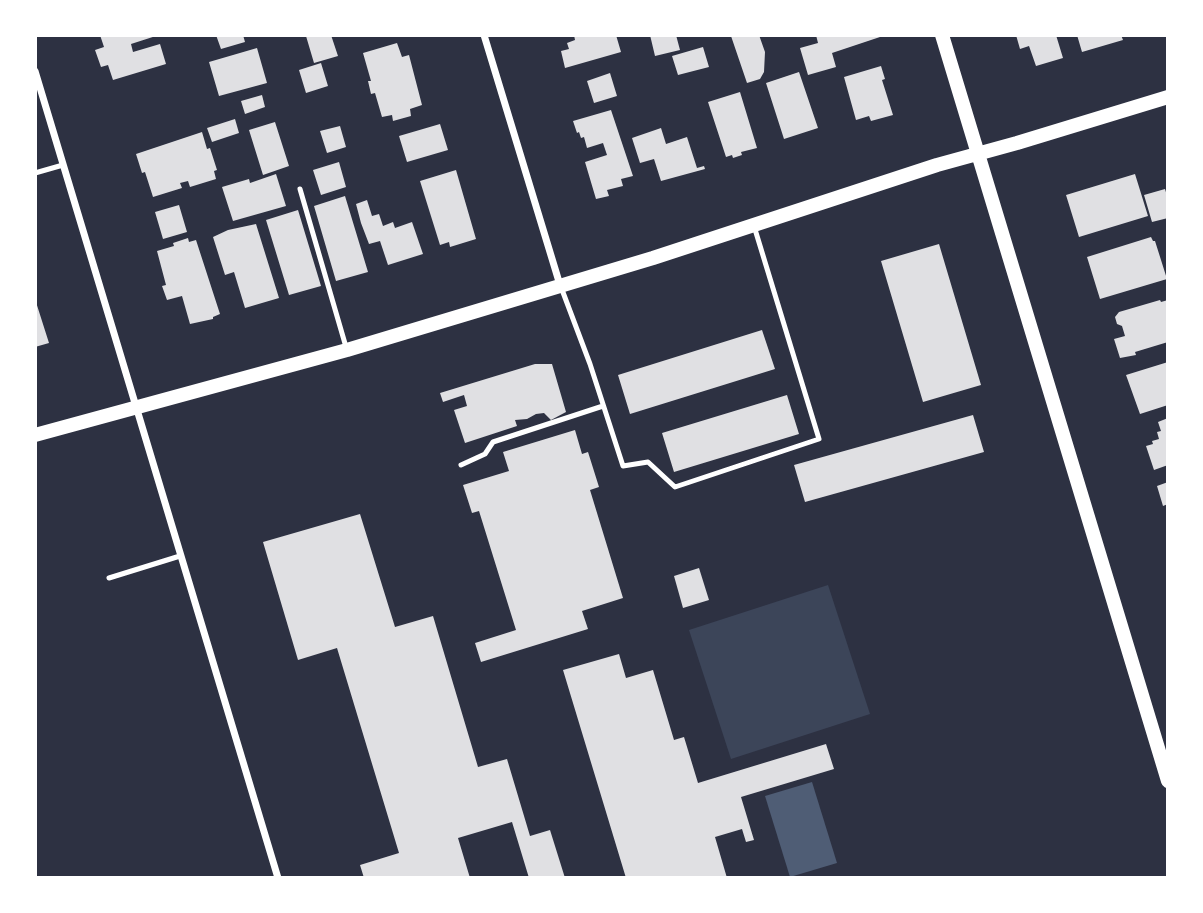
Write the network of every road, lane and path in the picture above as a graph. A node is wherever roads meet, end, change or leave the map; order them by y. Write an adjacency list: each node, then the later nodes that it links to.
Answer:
1 (484, 35): 10 (street)
2 (942, 35): 5 (main road)
3 (35, 71): 6 (street)
4 (1168, 97): 5 (main road)
5 (978, 153): 9 (main road); 18 (main road)
6 (63, 165): 7 (lane); 13 (street)
7 (35, 173)
8 (300, 189): 11 (lane)
9 (754, 226): 10 (main road); 12 (lane)
10 (561, 285): 11 (main road); 12 (lane)
11 (347, 350): 13 (main road)
12 (603, 406): 15 (lane)
13 (136, 407): 14 (main road); 16 (street)
14 (35, 435)
15 (461, 465)
16 (180, 556): 17 (lane); 19 (street)
17 (109, 578)
18 (1168, 781)
19 (278, 878)

